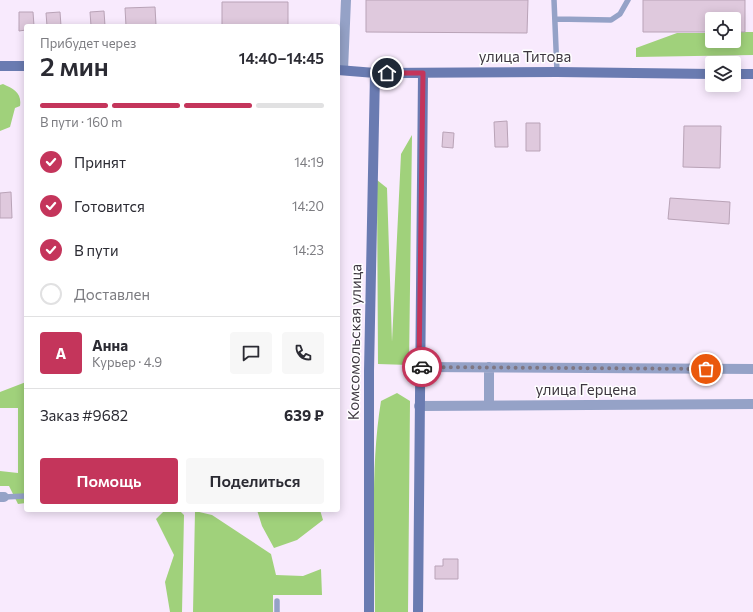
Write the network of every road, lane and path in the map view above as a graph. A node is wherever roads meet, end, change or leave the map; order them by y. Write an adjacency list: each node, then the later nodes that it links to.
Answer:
1 (346, 0): 7 (street)
2 (554, 0): 4 (lane)
3 (628, 0): 4 (lane)
4 (555, 19): 8 (lane)
5 (0, 66): 6 (street)
6 (24, 66)
7 (341, 70): 9 (street, улица Титова)
8 (557, 72): 10 (street, улица Титова); 11 (street, улица Титова)
9 (375, 73): 10 (street, улица Титова); 24 (street, Комсомольская улица)
10 (423, 73): 14 (street)
11 (705, 74)
12 (741, 74): 13 (street)
13 (753, 74)
14 (419, 367): 15 (street, улица Герцена); 19 (street)
15 (489, 367): 16 (street, улица Герцена); 18 (street)
16 (753, 369)
17 (753, 404): 18 (street, улица Герцена)
18 (489, 405): 19 (street, улица Герцена)
19 (419, 406): 25 (street)
20 (24, 496): 21 (lane)
21 (2, 497)
22 (277, 601): 23 (lane)
23 (277, 612)
24 (369, 612)
25 (418, 612)

